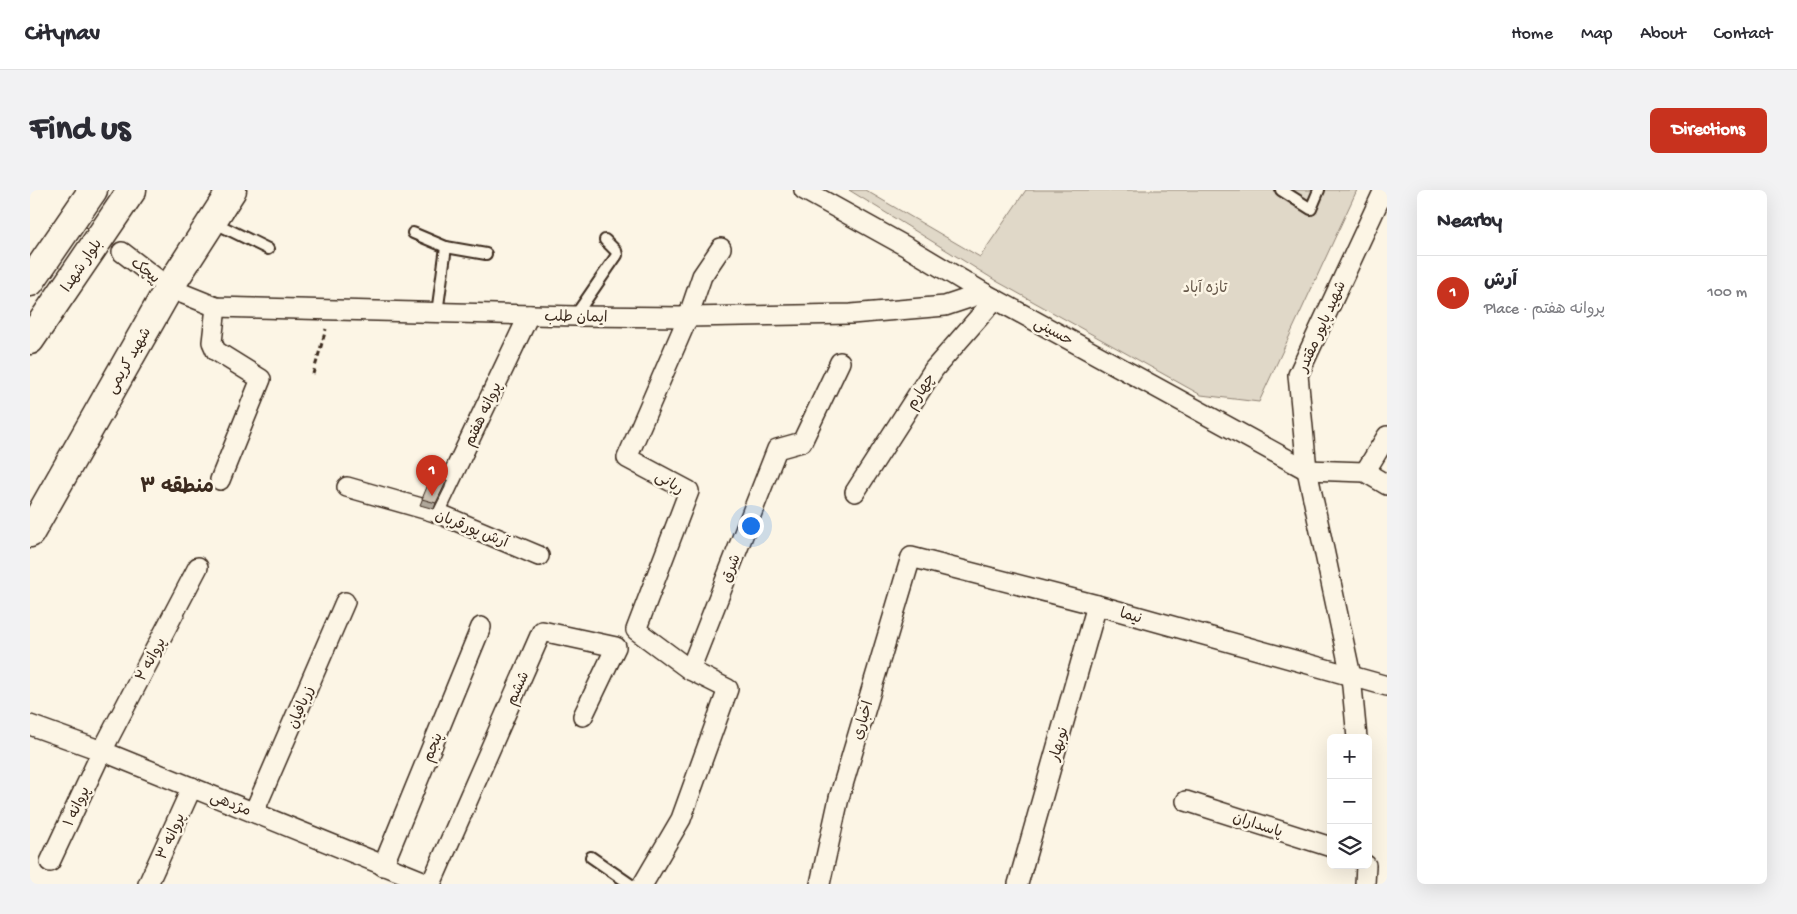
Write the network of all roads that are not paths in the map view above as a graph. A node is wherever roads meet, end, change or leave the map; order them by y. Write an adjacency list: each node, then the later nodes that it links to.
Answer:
1 (93, 190): 16 (main road)
2 (132, 190): 24 (main road, بلوار شهدا)
3 (232, 190): 8 (main road, شهید کریمی)
4 (804, 190): 18 (street, حسینی)
5 (1281, 190): 6 (lane)
6 (1319, 190)
7 (1384, 190): 27 (street, شهید پاپور مقتدر)
8 (212, 221): 12 (lane); 17 (main road, شهید کریمی)
9 (413, 233): 11 (lane)
10 (606, 240): 22 (lane)
11 (446, 247): 15 (lane); 20 (lane)
12 (268, 248)
13 (721, 248): 23 (street)
14 (122, 252): 17 (street, پیچک)
15 (486, 254)
16 (32, 277)
17 (169, 288): 19 (street, ایمان طلب); 34 (main road, شهید کریمی)
18 (989, 296): 23 (street, ایمان طلب); 27 (street, حسینی); 32 (street, چهارم)
19 (216, 306): 20 (street, ایمان طلب); 29 (street)
20 (437, 313): 21 (street, ایمان طلب)
21 (529, 315): 22 (street, ایمان طلب); 33 (street, پروانه هفتم)
22 (575, 316): 23 (street, ایمان طلب)
23 (688, 317): 41 (street, ربانی)
24 (30, 340)
25 (840, 362): 41 (street, شرق)
26 (1387, 436): 28 (street)
27 (1307, 470): 28 (street); 43 (street)
28 (1365, 472): 30 (street)
29 (220, 480)
30 (1387, 485)
31 (347, 487): 33 (street, آرش پورقربان)
32 (855, 492)
33 (435, 512): 35 (street, آرش پورقربان)
34 (30, 533)
35 (539, 556)
36 (911, 557): 39 (street, نیما); 61 (street, اخباری)
37 (198, 567): 48 (street, پروانه ۲)
38 (345, 602): 51 (street, زربافیان)
39 (1097, 605): 43 (street, نیما); 62 (street, نوبهار)
40 (481, 627): 55 (street, پنجم)
41 (690, 670): 60 (street)
42 (1387, 672): 43 (street)
43 (1352, 676): 44 (street, نیما); 47 (street)
44 (1387, 686)
45 (582, 716): 58 (street, ششم)
46 (30, 725): 48 (street, مژدهی)
47 (1357, 734)
48 (102, 751): 49 (street, مژدهی); 54 (street, پروانه ۱)
49 (192, 787): 51 (street, مژدهی); 57 (street, پروانه ۳)
50 (1186, 801): 52 (street, پاسداران)
51 (254, 812): 55 (street, مژدهی)
52 (1327, 846)
53 (591, 857): 59 (lane)
54 (50, 862)
55 (383, 866): 58 (street, مژدهی)
56 (1366, 869): 63 (street)
57 (148, 884)
58 (431, 884)
59 (630, 884)
60 (643, 884)
61 (820, 884)
62 (1018, 884)
63 (1365, 884)

